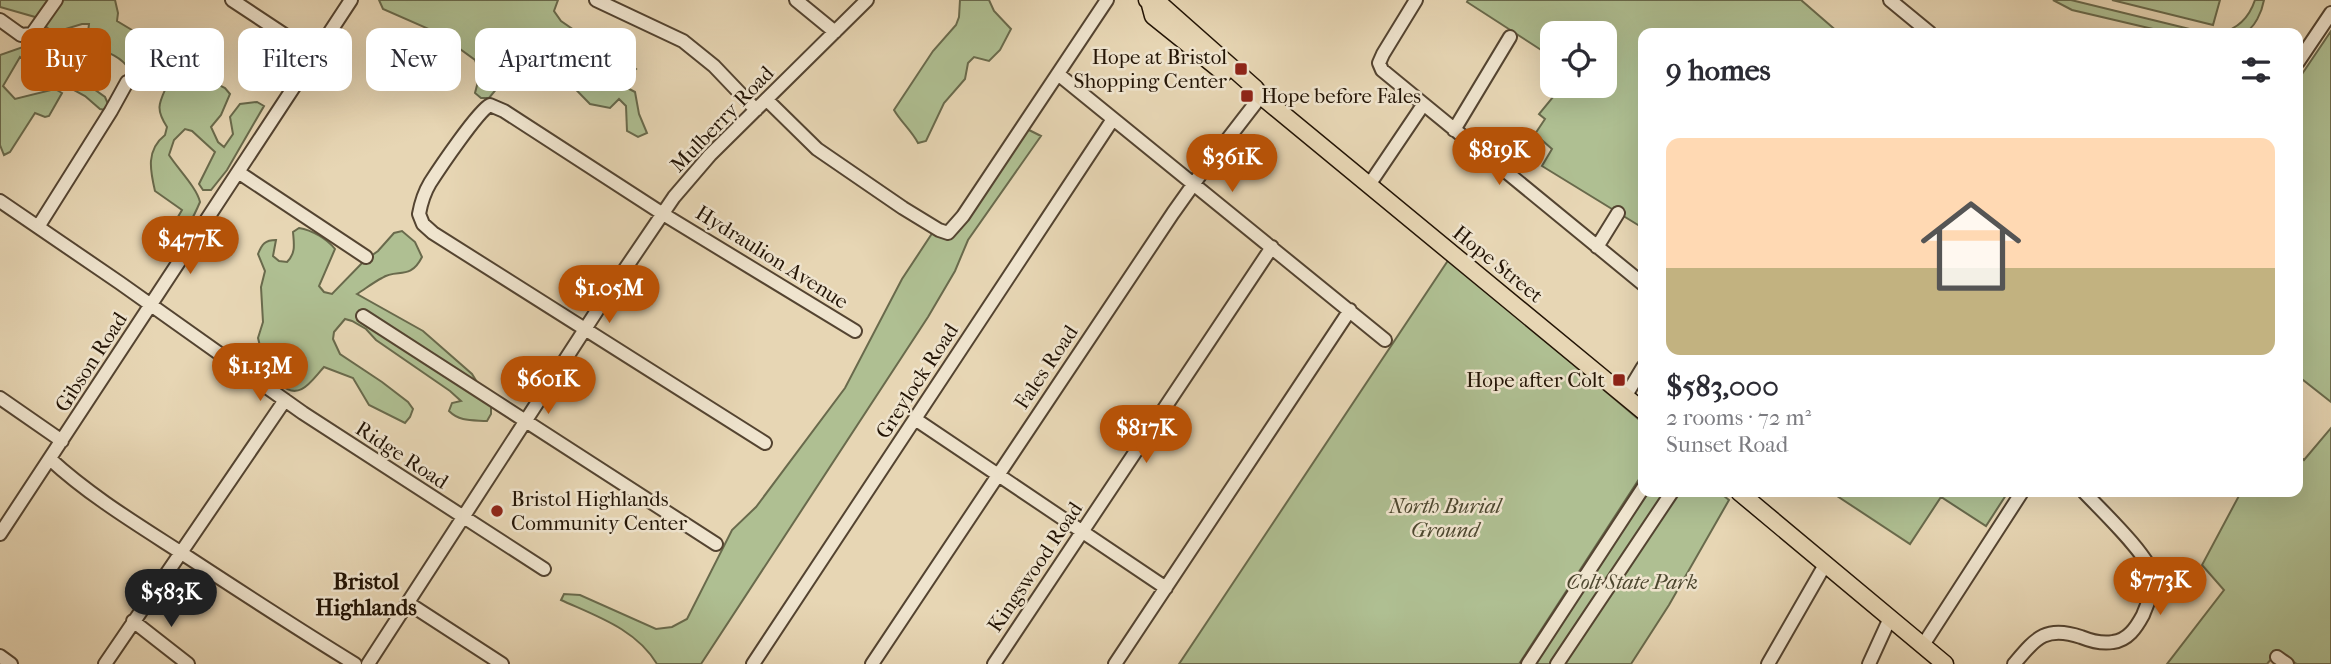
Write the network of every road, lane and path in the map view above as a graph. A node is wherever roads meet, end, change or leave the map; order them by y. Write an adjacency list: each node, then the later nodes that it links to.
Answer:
1 (56, 0): 13 (street)
2 (232, 0): 14 (street)
3 (351, 0): 15 (street, Gibson Road)
4 (596, 0): 11 (street)
5 (796, 0): 17 (street)
6 (867, 0): 17 (street, Mulberry Road)
7 (1107, 0): 20 (street)
8 (1148, 0): 23 (main road, Hope Street)
9 (1416, 0): 25 (street)
10 (1890, 0): 16 (street)
11 (614, 3): 26 (street)
12 (2331, 13): 19 (street)
13 (0, 20)
14 (274, 28)
15 (333, 28)
16 (1924, 28)
17 (835, 32): 24 (street, Mulberry Road)
18 (1510, 37): 28 (street)
19 (2303, 55)
20 (1058, 74): 24 (street); 27 (street)
21 (125, 86): 35 (street)
22 (292, 91): 29 (street, Gibson Road)
23 (1261, 96): 30 (street, Fales Road); 31 (main road, Hope Street)
24 (767, 100): 26 (street, Mulberry Road)
25 (1423, 105): 28 (street); 31 (street)
26 (756, 110): 34 (street, Mulberry Road)
27 (1113, 119): 30 (street); 51 (street, Greylock Road)
28 (1454, 130): 37 (street)
29 (239, 172): 38 (street); 40 (street, Gibson Road)
30 (1194, 184): 36 (street); 56 (street, Fales Road)
31 (1369, 185): 47 (main road, Hope Street)
32 (0, 201): 35 (street, Ridge Road)
33 (1618, 213): 37 (street)
34 (663, 214): 43 (street, Mulberry Road); 43 (street, Hydraulion Avenue); 44 (street, Hydraulion Avenue)
35 (38, 227): 40 (street, Ridge Road)
36 (1272, 247): 41 (street); 63 (street, Kingswood Road)
37 (1597, 247): 39 (street)
38 (366, 257)
39 (1638, 281)
40 (152, 305): 49 (street, Ridge Road); 53 (street, Gibson Road)
41 (1350, 310): 45 (street); 69 (street)
42 (363, 316): 52 (street)
43 (586, 330): 52 (street, Mulberry Road); 54 (street)
44 (855, 331)
45 (1385, 340)
46 (1638, 375): 47 (street)
47 (1625, 397): 50 (main road, Hope Street)
48 (0, 398): 53 (street)
49 (285, 400): 62 (street, Ridge Road); 66 (street)
50 (1638, 407)
51 (915, 419): 56 (street); 81 (street, Greylock Road)
52 (526, 422): 62 (street, Mulberry Road); 65 (street)
53 (62, 441): 55 (street, Gibson Road)
54 (765, 443)
55 (50, 459): 64 (street, Gibson Road); 66 (street)
56 (999, 474): 63 (street); 82 (street, Fales Road)
57 (1638, 496): 85 (street)
58 (1669, 497): 86 (street)
59 (1745, 497): 67 (main road)
60 (2019, 497): 73 (street)
61 (2089, 497): 90 (street)
62 (464, 517): 68 (street, Ridge Road); 70 (street, Mulberry Road)
63 (1083, 530): 69 (street); 83 (street, Kingswood Road)
64 (0, 534)
65 (716, 544)
66 (180, 553): 72 (street); 78 (street)
67 (1826, 563): 71 (main road); 87 (street)
68 (544, 569)
69 (1166, 589): 84 (street)
70 (408, 603): 79 (street, Mulberry Road); 80 (street)
71 (1890, 618): 73 (main road); 88 (street)
72 (133, 621): 76 (street); 77 (street)
73 (1923, 645): 89 (main road)
74 (0, 656): 75 (street)
75 (11, 664)
76 (105, 664)
77 (188, 664)
78 (355, 664)
79 (368, 664)
80 (502, 664)
81 (753, 664)
82 (872, 664)
83 (994, 664)
84 (1115, 664)
85 (1528, 664)
86 (1557, 664)
87 (1768, 664)
88 (1869, 664)
89 (1945, 664)
90 (2014, 664)

